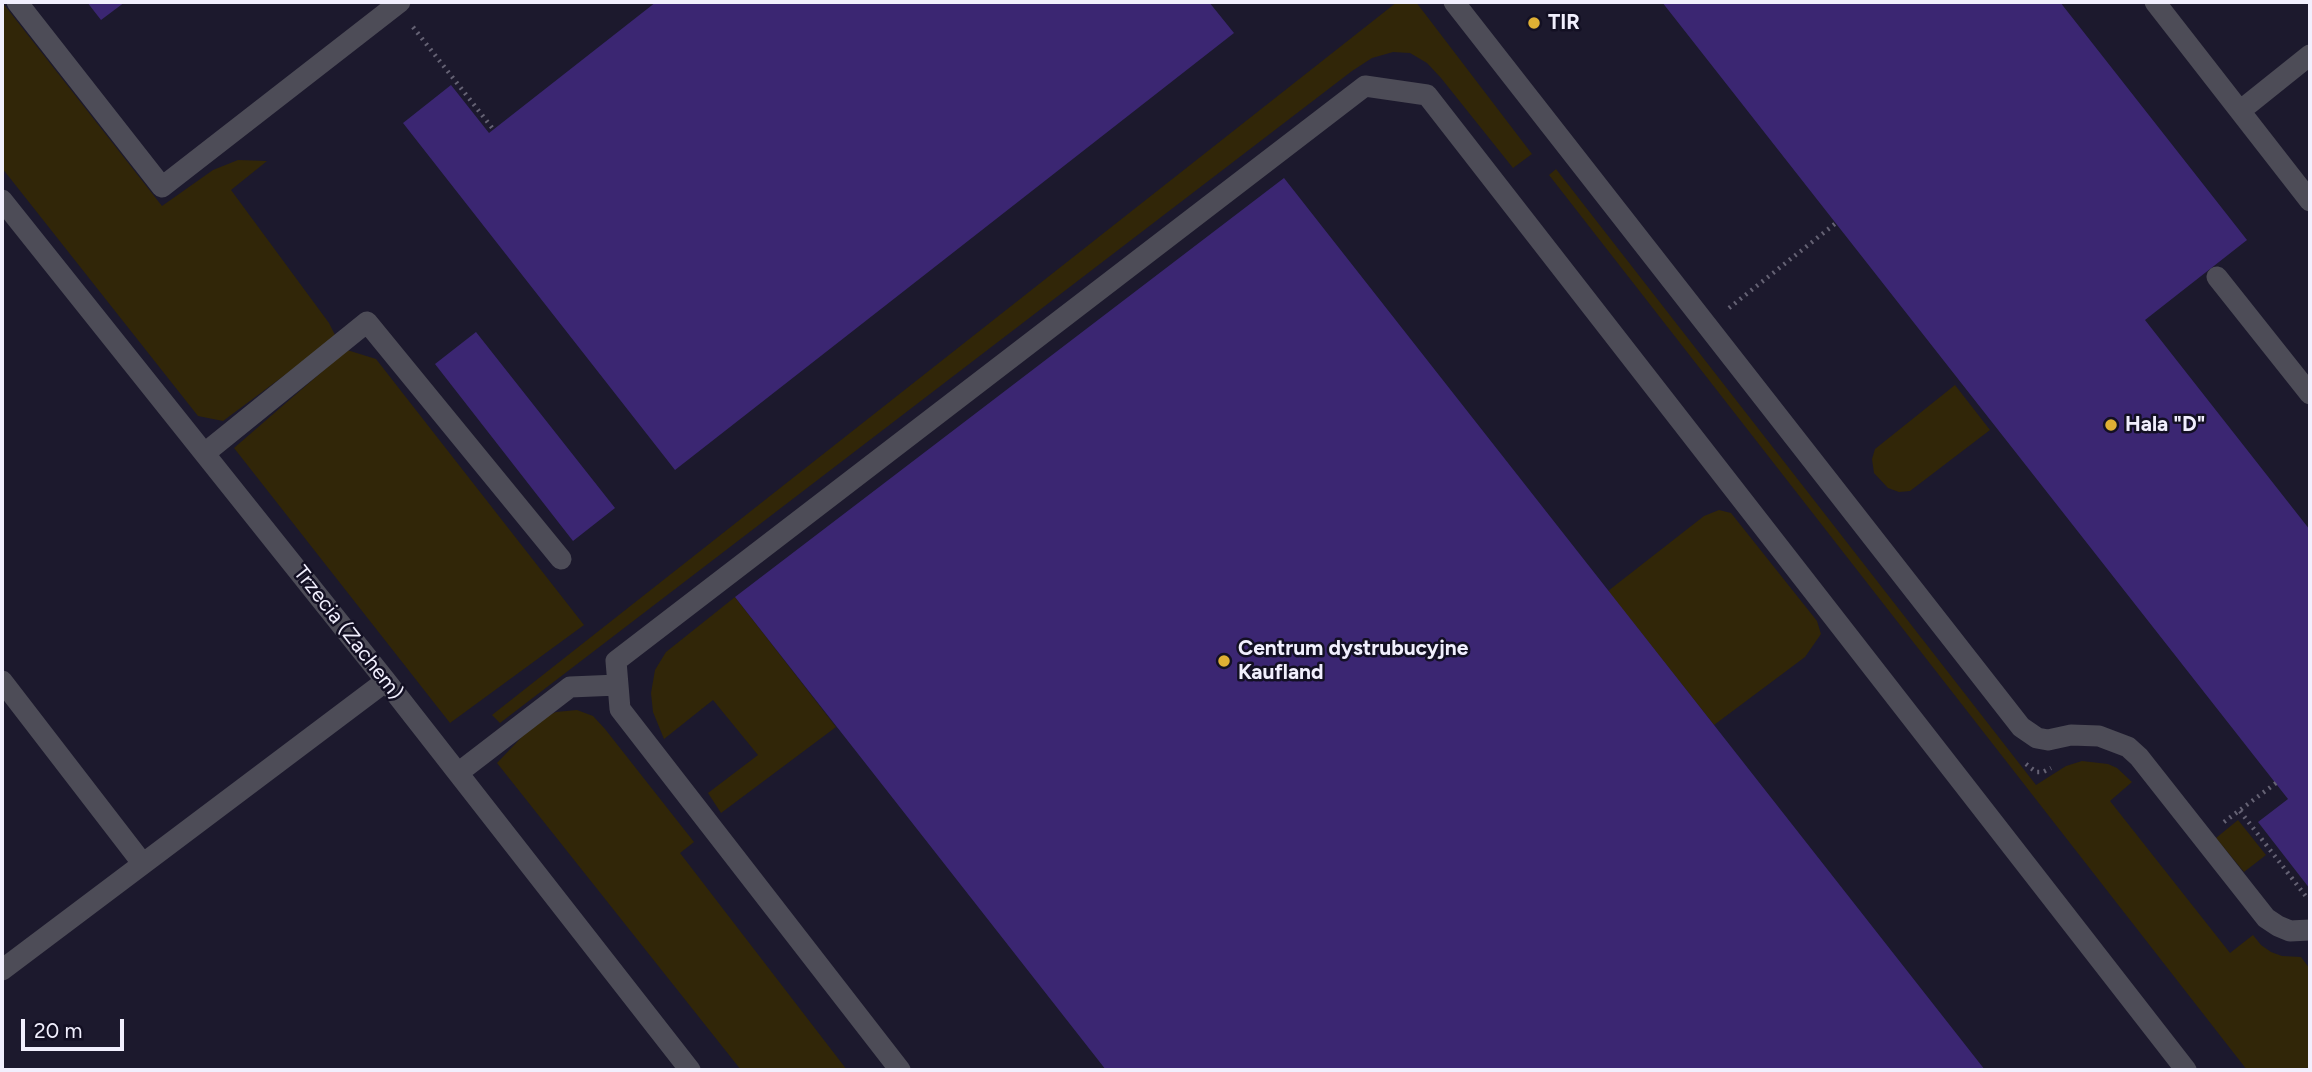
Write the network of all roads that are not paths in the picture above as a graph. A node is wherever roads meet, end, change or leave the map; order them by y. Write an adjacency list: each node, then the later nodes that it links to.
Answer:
1 (17, 2): 4 (lane)
2 (1454, 2): 18 (lane)
3 (2155, 2): 6 (lane)
4 (398, 3)
5 (2310, 55): 6 (lane)
6 (2240, 111): 8 (lane)
7 (2, 200): 11 (lane, Trzecia (Zachem))
8 (2310, 201)
9 (2217, 276): 10 (lane)
10 (2310, 394)
11 (205, 453): 12 (lane); 14 (lane, Trzecia (Zachem))
12 (561, 559)
13 (2, 681): 17 (lane)
14 (386, 681): 16 (lane, Trzecia (Zachem)); 17 (lane)
15 (618, 685): 16 (lane); 21 (lane); 22 (lane)
16 (458, 773): 20 (lane, Trzecia (Zachem))
17 (142, 864): 19 (lane)
18 (2310, 930)
19 (2, 970)
20 (690, 1070)
21 (901, 1070)
22 (2186, 1070)

